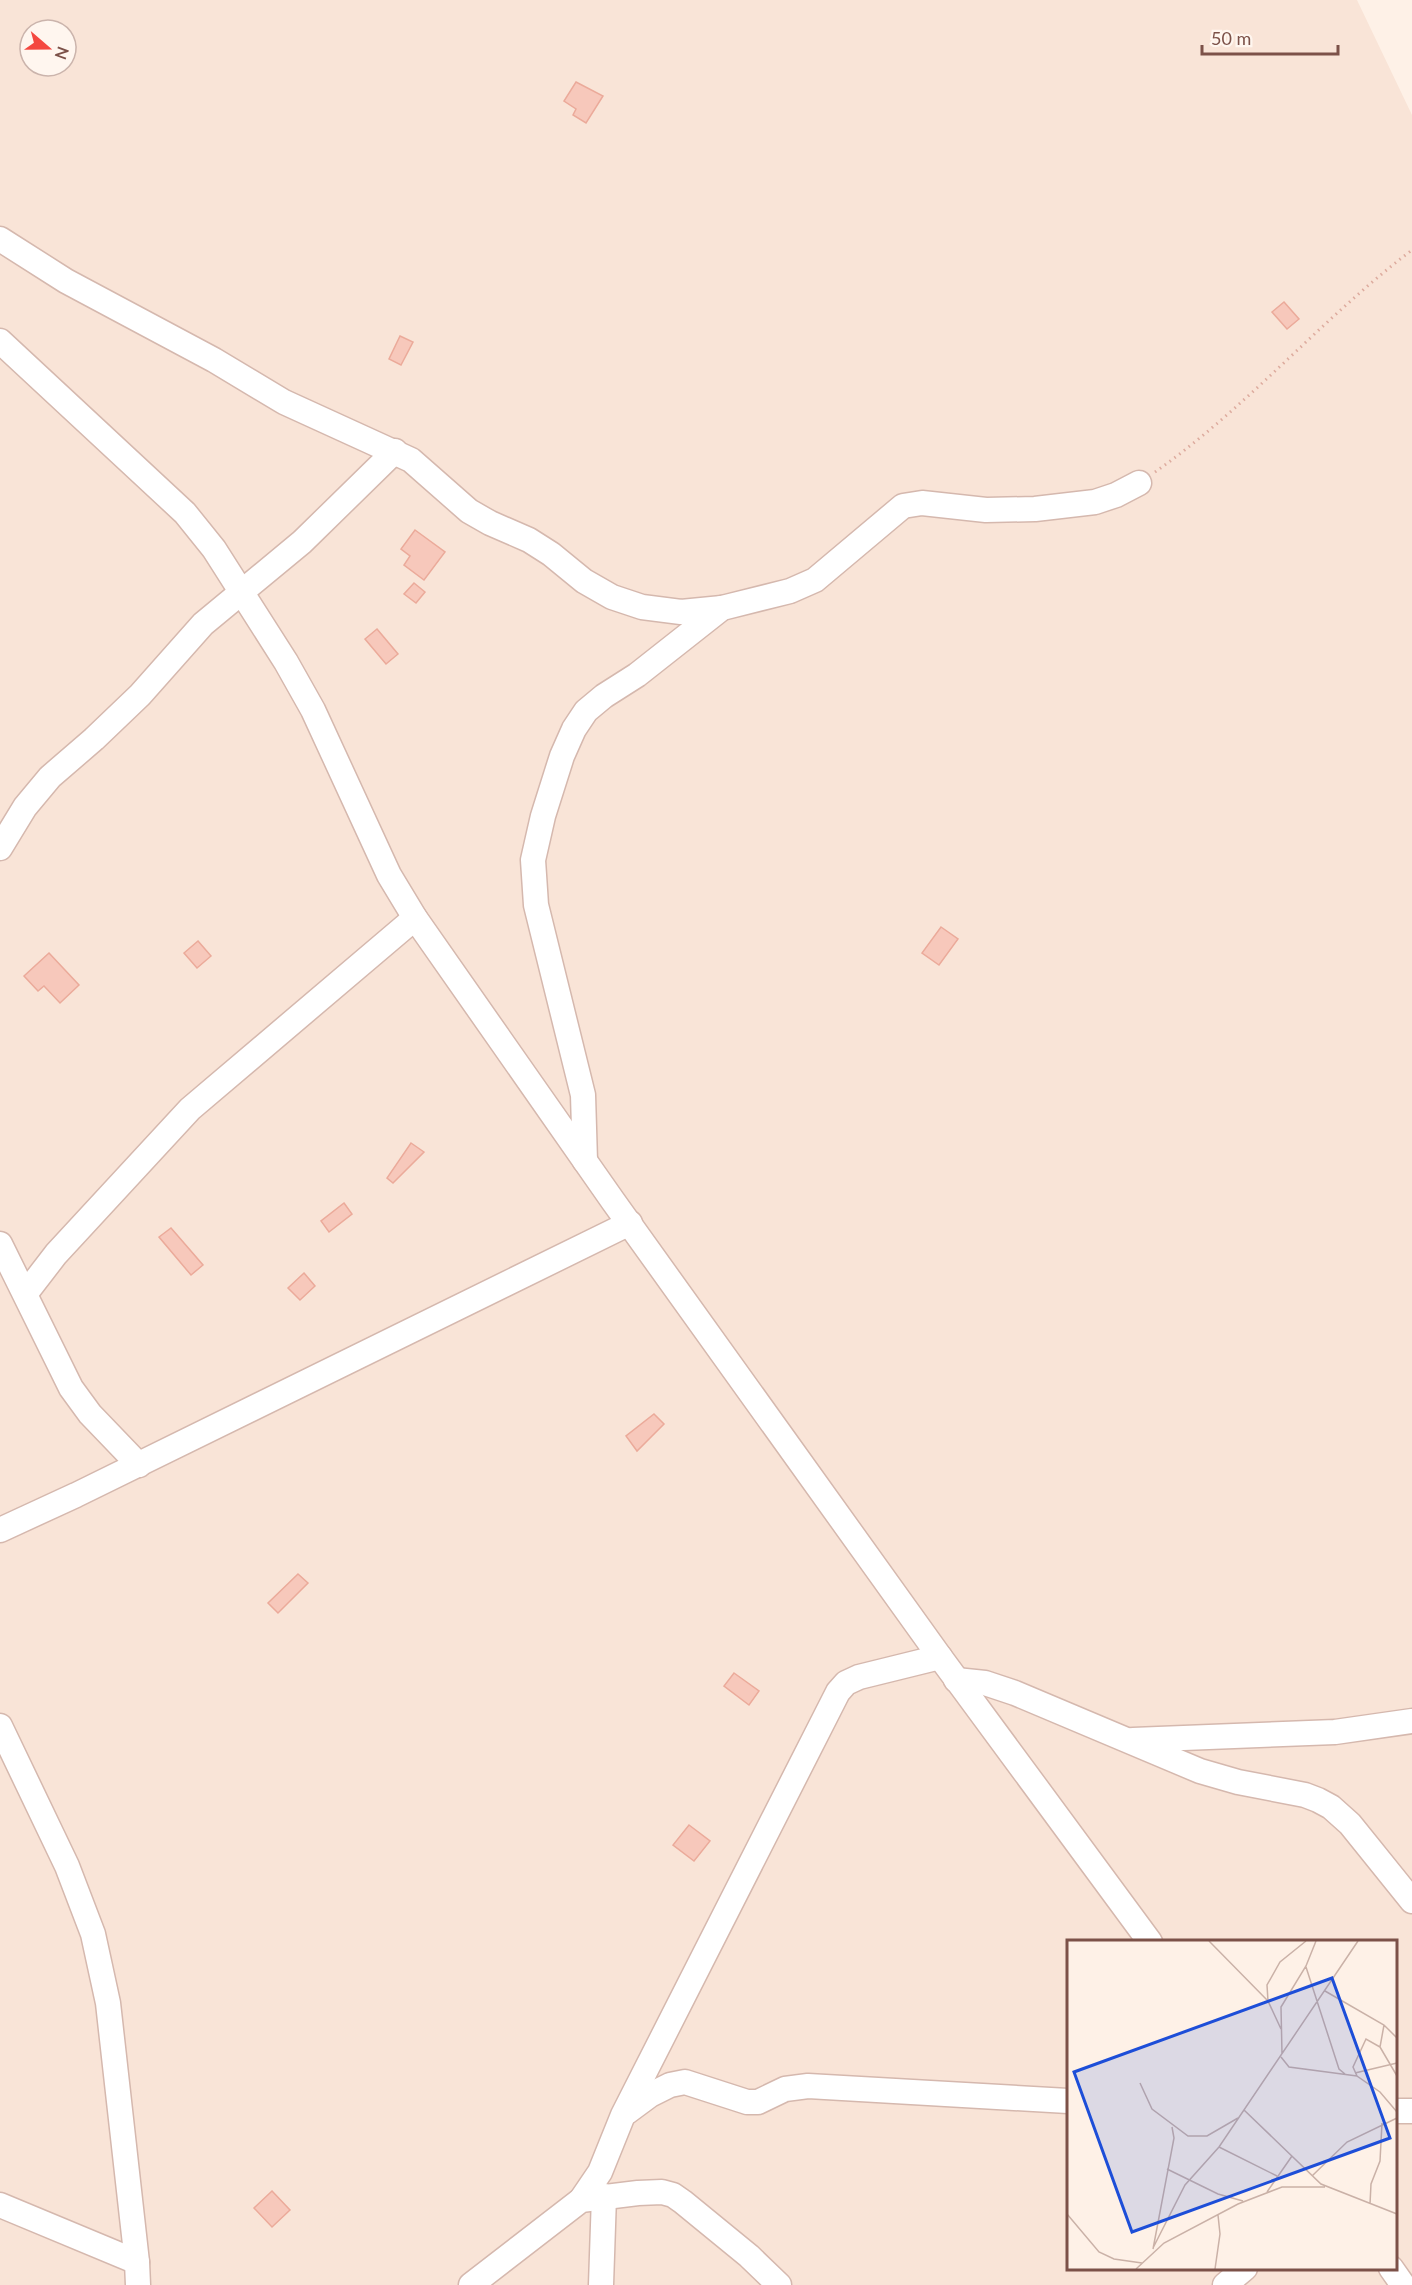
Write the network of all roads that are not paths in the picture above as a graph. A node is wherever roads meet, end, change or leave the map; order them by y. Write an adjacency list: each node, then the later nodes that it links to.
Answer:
1 (0, 239): 3 (street)
2 (0, 341): 5 (street)
3 (395, 451): 5 (street); 6 (street)
4 (1138, 483): 6 (street)
5 (242, 594): 7 (street); 8 (street)
6 (722, 608): 9 (street)
7 (0, 848)
8 (415, 918): 9 (street); 12 (street)
9 (585, 1161): 10 (street)
10 (630, 1223): 13 (street); 15 (street)
11 (0, 1244): 12 (street)
12 (26, 1293): 13 (street)
13 (139, 1465): 14 (street)
14 (0, 1530)
15 (940, 1657): 16 (street); 23 (street)
16 (956, 1680): 19 (street); 21 (street)
17 (1412, 1721): 19 (street)
18 (0, 1726): 28 (street)
19 (1128, 1740): 20 (street)
20 (1412, 1901)
21 (1149, 1940)
22 (1067, 2101): 23 (street)
23 (622, 2115): 24 (street)
24 (592, 2198): 29 (street); 30 (street); 31 (street)
25 (0, 2205): 28 (street)
26 (1243, 2270): 32 (street)
27 (1392, 2270): 33 (street)
28 (138, 2273)
29 (471, 2285)
30 (601, 2285)
31 (779, 2285)
32 (1225, 2285)
33 (1403, 2285)

